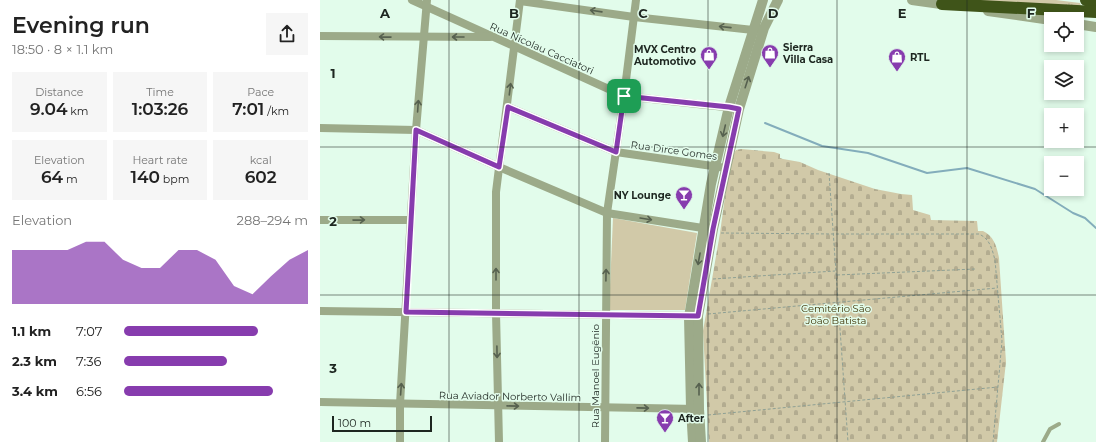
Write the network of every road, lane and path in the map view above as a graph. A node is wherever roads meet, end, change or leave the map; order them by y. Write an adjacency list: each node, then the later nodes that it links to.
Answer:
1 (412, 0): 9 (street, Rua Nicolau Cacciatori)
2 (636, 0): 12 (street, Rua Manoel Eugênio)
3 (763, 0): 17 (street)
4 (778, 0): 16 (street)
5 (912, 0): 10 (street)
6 (1086, 0): 8 (highway)
7 (520, 1): 12 (street, one-way to 7); 21 (street)
8 (1096, 2)
9 (427, 3): 19 (street); 20 (street, Rua Nicolau Cacciatori)
10 (942, 4): 11 (highway); 13 (street)
11 (1096, 12)
12 (634, 17): 17 (street, one-way to 12); 23 (street, Rua Manoel Eugênio)
13 (1044, 19)
14 (1084, 25): 15 (street)
15 (1096, 27)
16 (764, 28): 17 (street); 22 (street)
17 (753, 30): 22 (street)
18 (320, 36): 19 (street, one-way to 18)
19 (424, 37): 20 (street, one-way to 19); 27 (street, one-way to 19)
20 (493, 37): 21 (street, Rua Nicolau Cacciatori)
21 (515, 47): 23 (street, Rua Nicolau Cacciatori); 24 (street, one-way to 21)
22 (748, 63): 25 (street)
23 (624, 96): 25 (street, Rua Nicolau Cacciatori); 28 (street, Rua Manoel Eugênio)
24 (508, 107): 28 (street, Rua Dirce Gomes); 30 (street)
25 (734, 108): 29 (street, one-way to 29); 31 (street)
26 (320, 128): 27 (street)
27 (416, 130): 30 (street); 35 (street)
28 (616, 152): 29 (street, Rua Dirce Gomes); 33 (street, Rua Manoel Eugênio)
29 (716, 166): 31 (street, Rua Dirce Gomes); 36 (street)
30 (499, 167): 33 (street); 46 (street, one-way to 30)
31 (726, 168): 36 (street)
32 (829, 173): 37 (path)
33 (607, 213): 36 (street, one-way to 36); 47 (street, Rua Manoel Eugênio, one-way to 33)
34 (320, 220): 35 (street, one-way to 35)
35 (411, 220): 45 (street)
36 (712, 230): 37 (path); 48 (street)
37 (834, 234): 39 (path); 42 (path)
38 (975, 269): 40 (path)
39 (836, 271): 40 (path); 41 (path)
40 (837, 275): 43 (path)
41 (712, 279)
42 (997, 288): 43 (path); 49 (path)
43 (839, 303): 48 (path); 51 (path)
44 (320, 311): 45 (street)
45 (406, 312): 46 (street); 52 (street, one-way to 45)
46 (496, 313): 47 (street); 53 (street, one-way to 53)
47 (606, 314): 48 (street); 54 (street, Rua Manoel Eugênio)
48 (698, 316): 55 (street)
49 (998, 387): 51 (path); 63 (path)
50 (320, 402): 52 (street, Rua Aviador Norberto Vallim)
51 (845, 402): 55 (path); 62 (path)
52 (400, 404): 53 (street, Rua Aviador Norberto Vallim); 57 (street)
53 (498, 406): 54 (street, Rua Aviador Norberto Vallim, one-way to 54); 58 (street)
54 (605, 407): 55 (street, Rua Aviador Norberto Vallim, one-way to 55); 59 (street, Rua Manoel Eugênio)
55 (699, 411): 60 (street); 61 (street)
56 (1059, 424): 64 (lane)
57 (400, 442)
58 (499, 442)
59 (605, 442)
60 (693, 442)
61 (701, 442)
62 (848, 442)
63 (993, 442)
64 (1043, 442)

